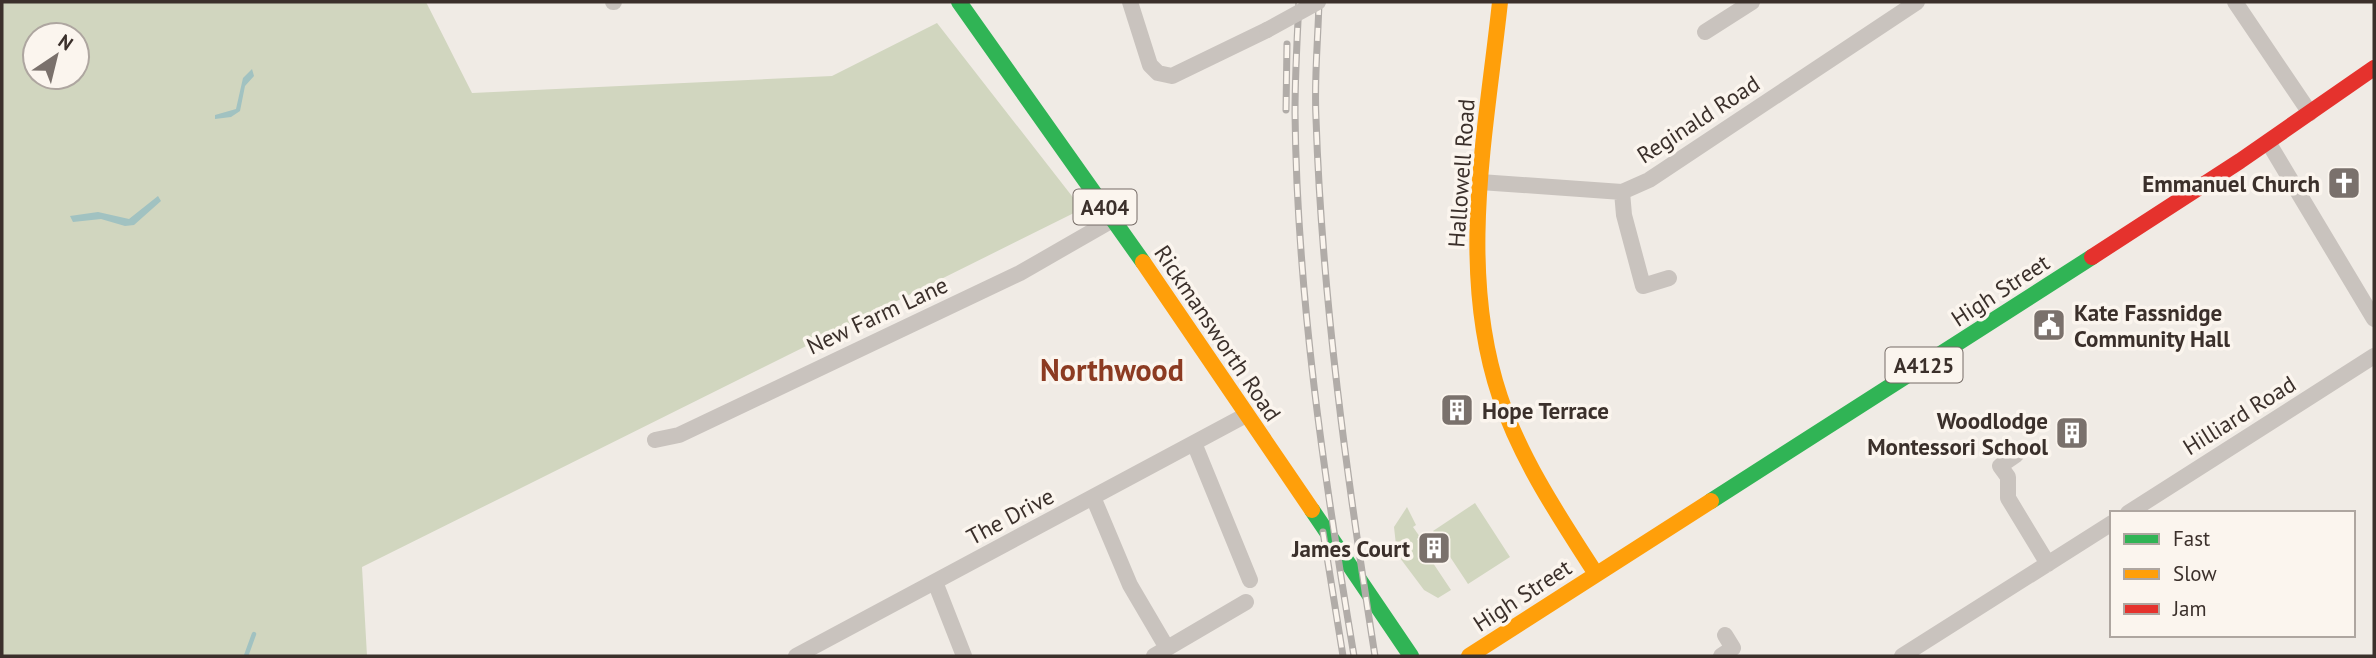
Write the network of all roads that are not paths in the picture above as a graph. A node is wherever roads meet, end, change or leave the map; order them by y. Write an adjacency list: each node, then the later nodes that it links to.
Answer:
1 (959, 2): 14 (main road, Rickmansworth Road / A404)
2 (1130, 2): 3 (street, bridge)
3 (1318, 2)
4 (1500, 2): 12 (main road, Hallowell Road)
5 (1752, 2): 8 (street)
6 (1915, 2): 13 (street, Reginald Road)
7 (2235, 2): 10 (street)
8 (1705, 32)
9 (2374, 68): 10 (main road, High Street / A4125)
10 (2310, 113): 11 (main road, High Street / A4125)
11 (2268, 142): 16 (street); 26 (main road, High Street / A4125)
12 (1480, 182): 13 (street, Reginald Road); 26 (main road, Hallowell Road)
13 (1622, 192): 15 (street)
14 (1114, 219): 18 (main road, Rickmansworth Road / A404); 19 (street, New Farm Lane)
15 (1668, 278)
16 (2374, 319)
17 (2374, 356): 23 (street, Hilliard Road)
18 (1246, 415): 20 (street, The Drive); 34 (main road, Rickmansworth Road / A404)
19 (655, 440)
20 (1194, 443): 22 (street, The Drive); 27 (street)
21 (2015, 455): 25 (street)
22 (1093, 497): 28 (street, The Drive); 31 (street)
23 (2131, 511)
24 (2110, 524): 25 (street)
25 (2048, 564): 37 (street)
26 (1595, 575): 35 (main road, High Street / A4125)
27 (1250, 580)
28 (935, 582): 32 (street, The Drive); 33 (street)
29 (1246, 602): 31 (street)
30 (1725, 635): 36 (street)
31 (1161, 652)
32 (796, 656)
33 (964, 656)
34 (1411, 656)
35 (1469, 656)
36 (1721, 656)
37 (1902, 656)

